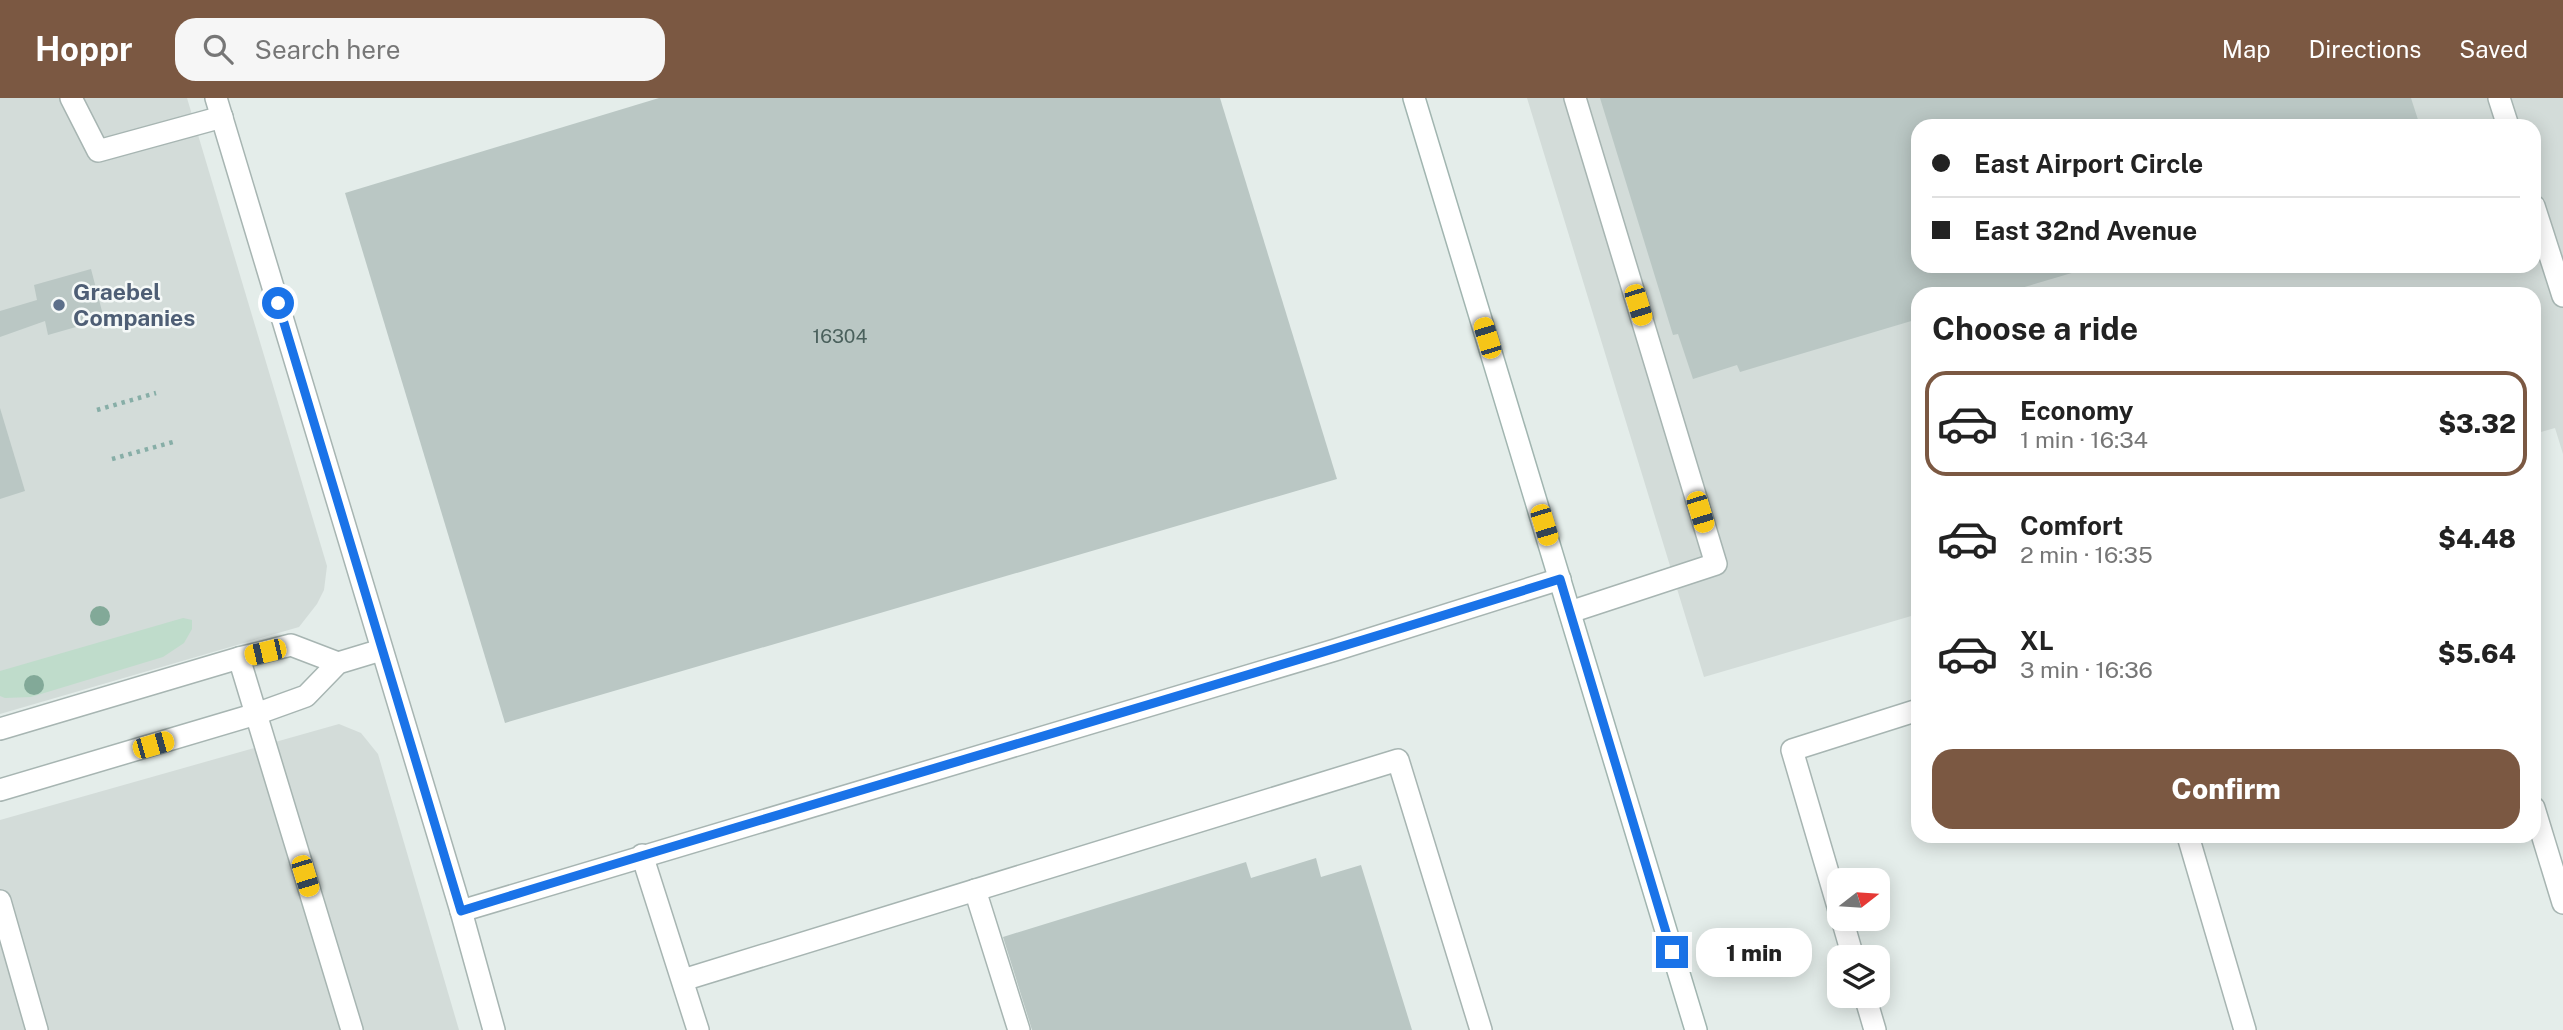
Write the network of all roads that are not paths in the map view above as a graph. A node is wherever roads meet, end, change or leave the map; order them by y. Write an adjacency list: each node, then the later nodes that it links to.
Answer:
1 (71, 98): 5 (street)
2 (1414, 98): 9 (street)
3 (1575, 98): 10 (street)
4 (2499, 98): 6 (street)
5 (219, 107): 11 (street)
6 (2506, 119)
7 (2541, 228): 8 (street)
8 (2563, 296)
9 (1560, 579): 10 (street); 20 (street)
10 (1570, 612): 34 (street)
11 (381, 650): 13 (street); 25 (street)
12 (239, 658): 13 (street); 15 (street); 16 (street)
13 (338, 663): 15 (street)
14 (1911, 712): 21 (street)
15 (256, 715): 17 (street); 29 (street)
16 (0, 729)
17 (0, 790)
18 (2541, 831): 24 (street)
19 (2190, 843): 36 (street)
20 (642, 855): 25 (street); 26 (street)
21 (1827, 869)
22 (975, 890): 26 (street); 32 (street); 33 (street)
23 (0, 901): 28 (street)
24 (2563, 903)
25 (461, 911): 30 (street)
26 (683, 980): 31 (street)
27 (1869, 1008): 35 (street)
28 (37, 1030)
29 (352, 1030)
30 (494, 1030)
31 (698, 1030)
32 (1019, 1030)
33 (1481, 1030)
34 (1696, 1030)
35 (1875, 1030)
36 (2245, 1030)

